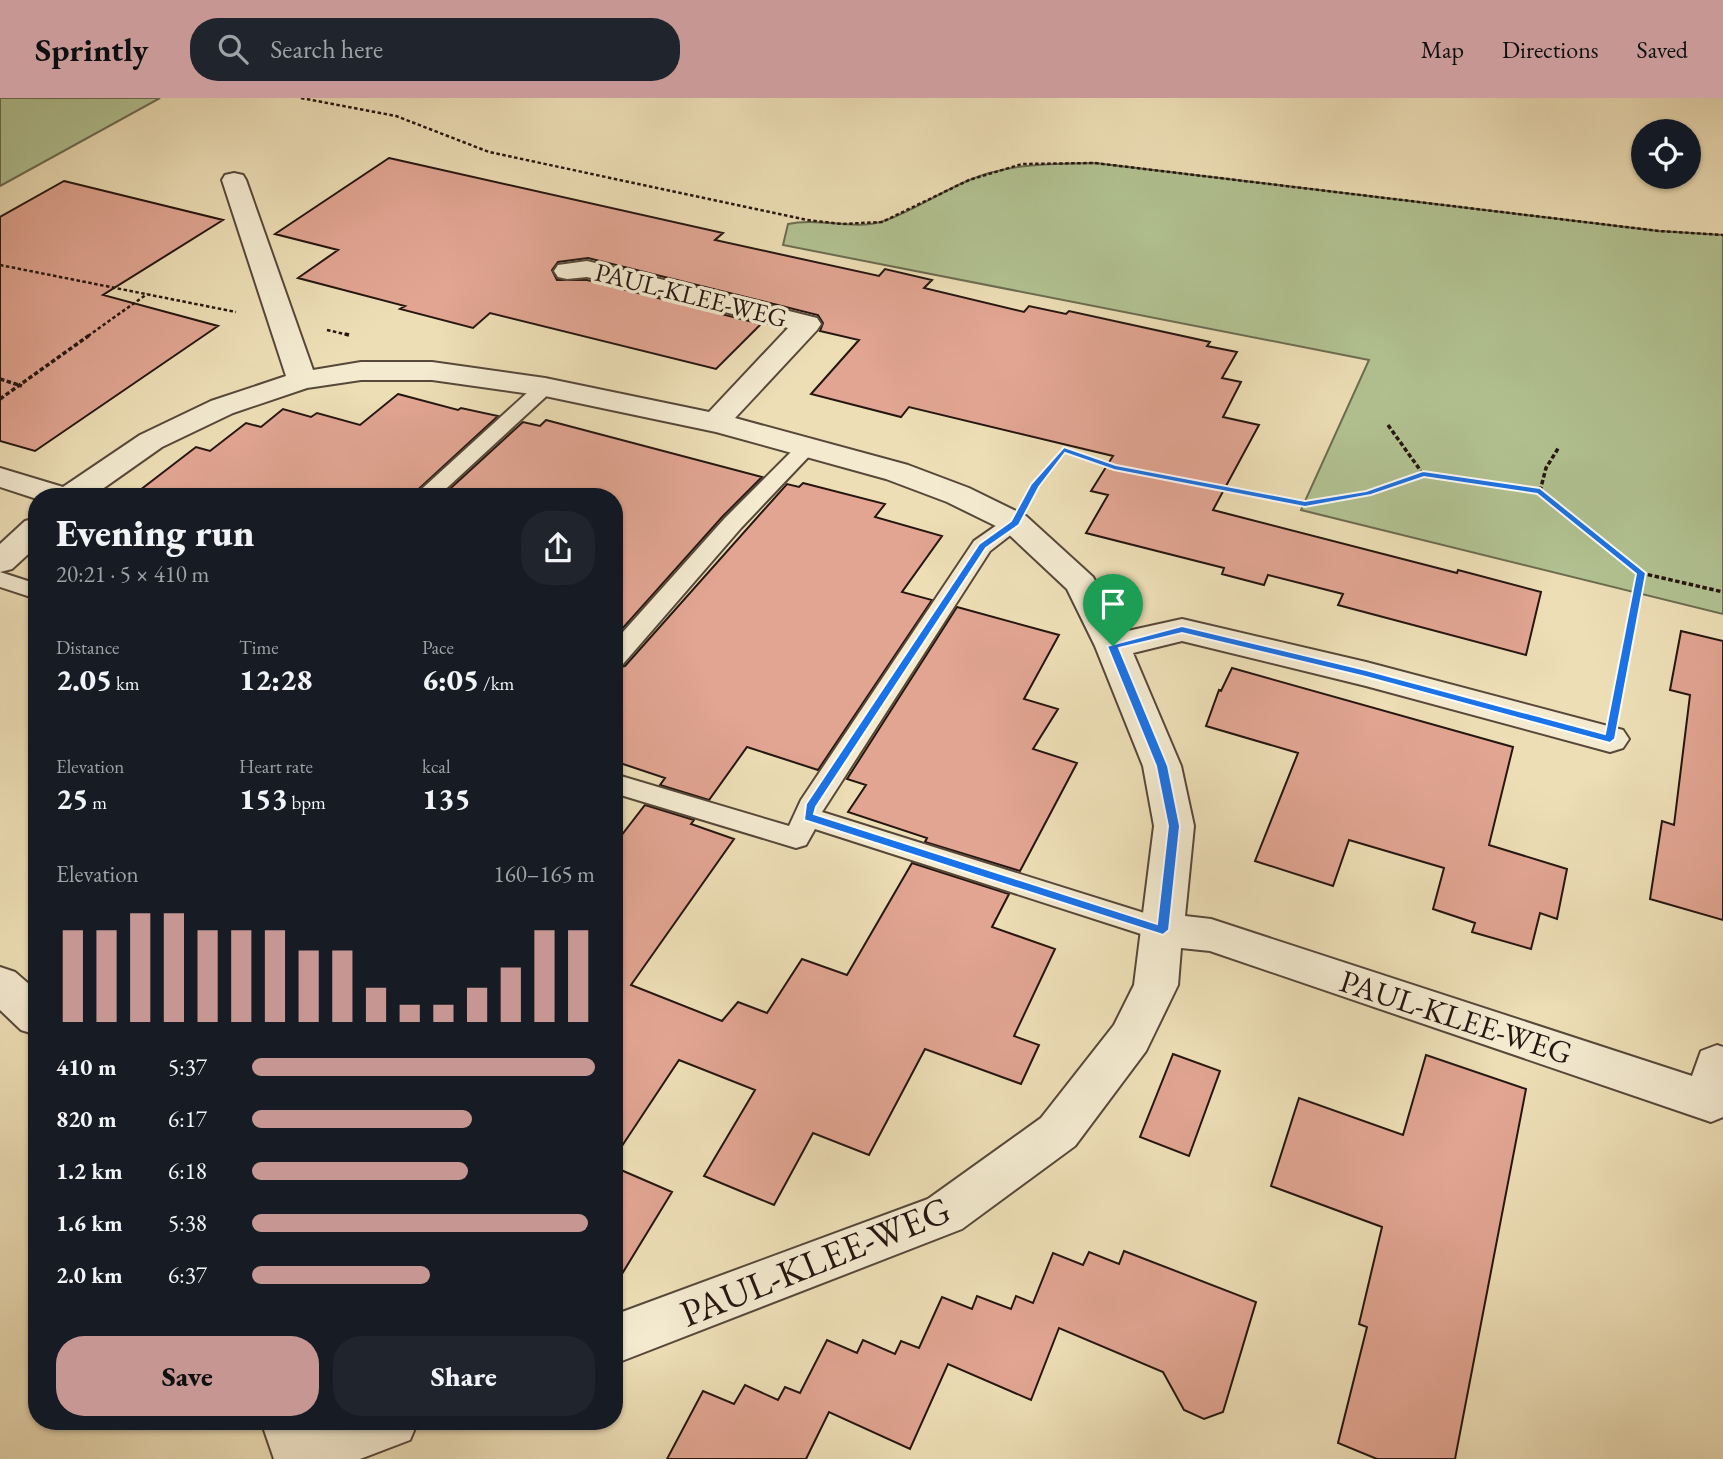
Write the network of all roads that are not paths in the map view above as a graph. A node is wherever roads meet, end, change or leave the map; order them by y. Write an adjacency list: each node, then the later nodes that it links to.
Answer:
1 (234, 180): 3 (street)
2 (566, 271): 5 (street, PAUL-KLEE-WEG)
3 (302, 380): 4 (street, PAUL-KLEE-WEG); 9 (street, PAUL-KLEE-WEG)
4 (545, 387): 5 (street, PAUL-KLEE-WEG); 10 (lane)
5 (717, 423): 6 (street, PAUL-KLEE-WEG)
6 (808, 446): 11 (street, PAUL-KLEE-WEG); 17 (lane)
7 (0, 477): 8 (street)
8 (34, 488)
9 (83, 488)
10 (434, 488)
11 (1015, 523): 16 (street, PAUL-KLEE-WEG); 20 (lane)
12 (28, 536): 13 (street)
13 (0, 562)
14 (0, 579): 15 (lane)
15 (28, 589)
16 (1113, 646): 18 (street); 21 (street, PAUL-KLEE-WEG)
17 (623, 648)
18 (1610, 739)
19 (623, 786): 20 (lane)
20 (808, 817): 21 (lane, PAUL-KLEE-WEG)
21 (1163, 930): 24 (street, PAUL-KLEE-WEG); 25 (street, PAUL-KLEE-WEG)
22 (0, 984): 23 (street)
23 (28, 1009)
24 (1717, 1064)
25 (623, 1337)
26 (359, 1430): 27 (street)
27 (295, 1448)

